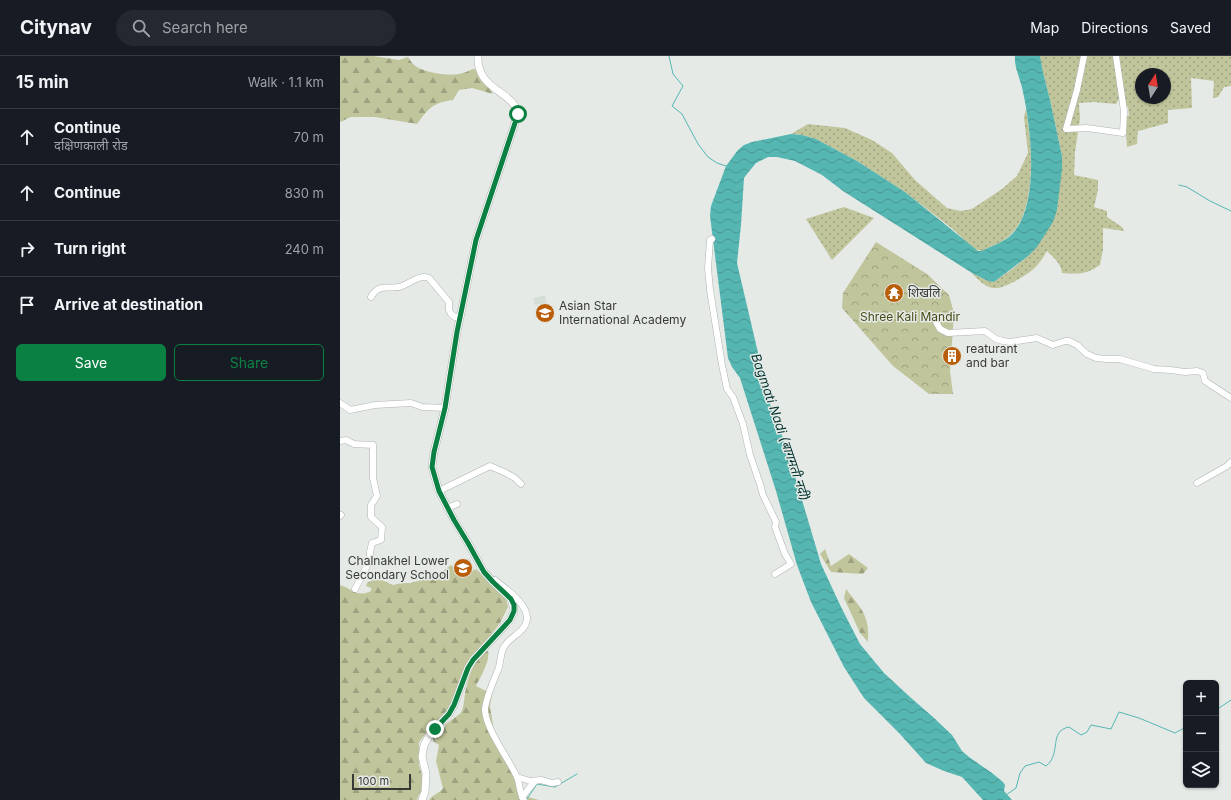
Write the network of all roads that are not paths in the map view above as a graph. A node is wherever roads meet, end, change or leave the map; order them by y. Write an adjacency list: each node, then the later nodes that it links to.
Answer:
1 (478, 56): 6 (main road)
2 (1084, 56): 3 (street)
3 (1116, 56)
4 (712, 239): 19 (street)
5 (371, 297): 6 (street)
6 (460, 317): 10 (main road)
7 (936, 322): 8 (street)
8 (1231, 398)
9 (340, 403): 10 (street)
10 (445, 408): 15 (main road)
11 (340, 441): 20 (street)
12 (1231, 462): 14 (street)
13 (521, 484): 15 (street)
14 (1197, 484)
15 (439, 491): 17 (main road)
16 (457, 504): 17 (street)
17 (447, 508): 18 (main road)
18 (484, 572): 21 (street); 25 (main road)
19 (775, 574)
20 (355, 588)
21 (517, 777): 22 (street); 24 (street)
22 (535, 781): 23 (street); 24 (street)
23 (558, 782)
24 (523, 798)
25 (422, 800)

